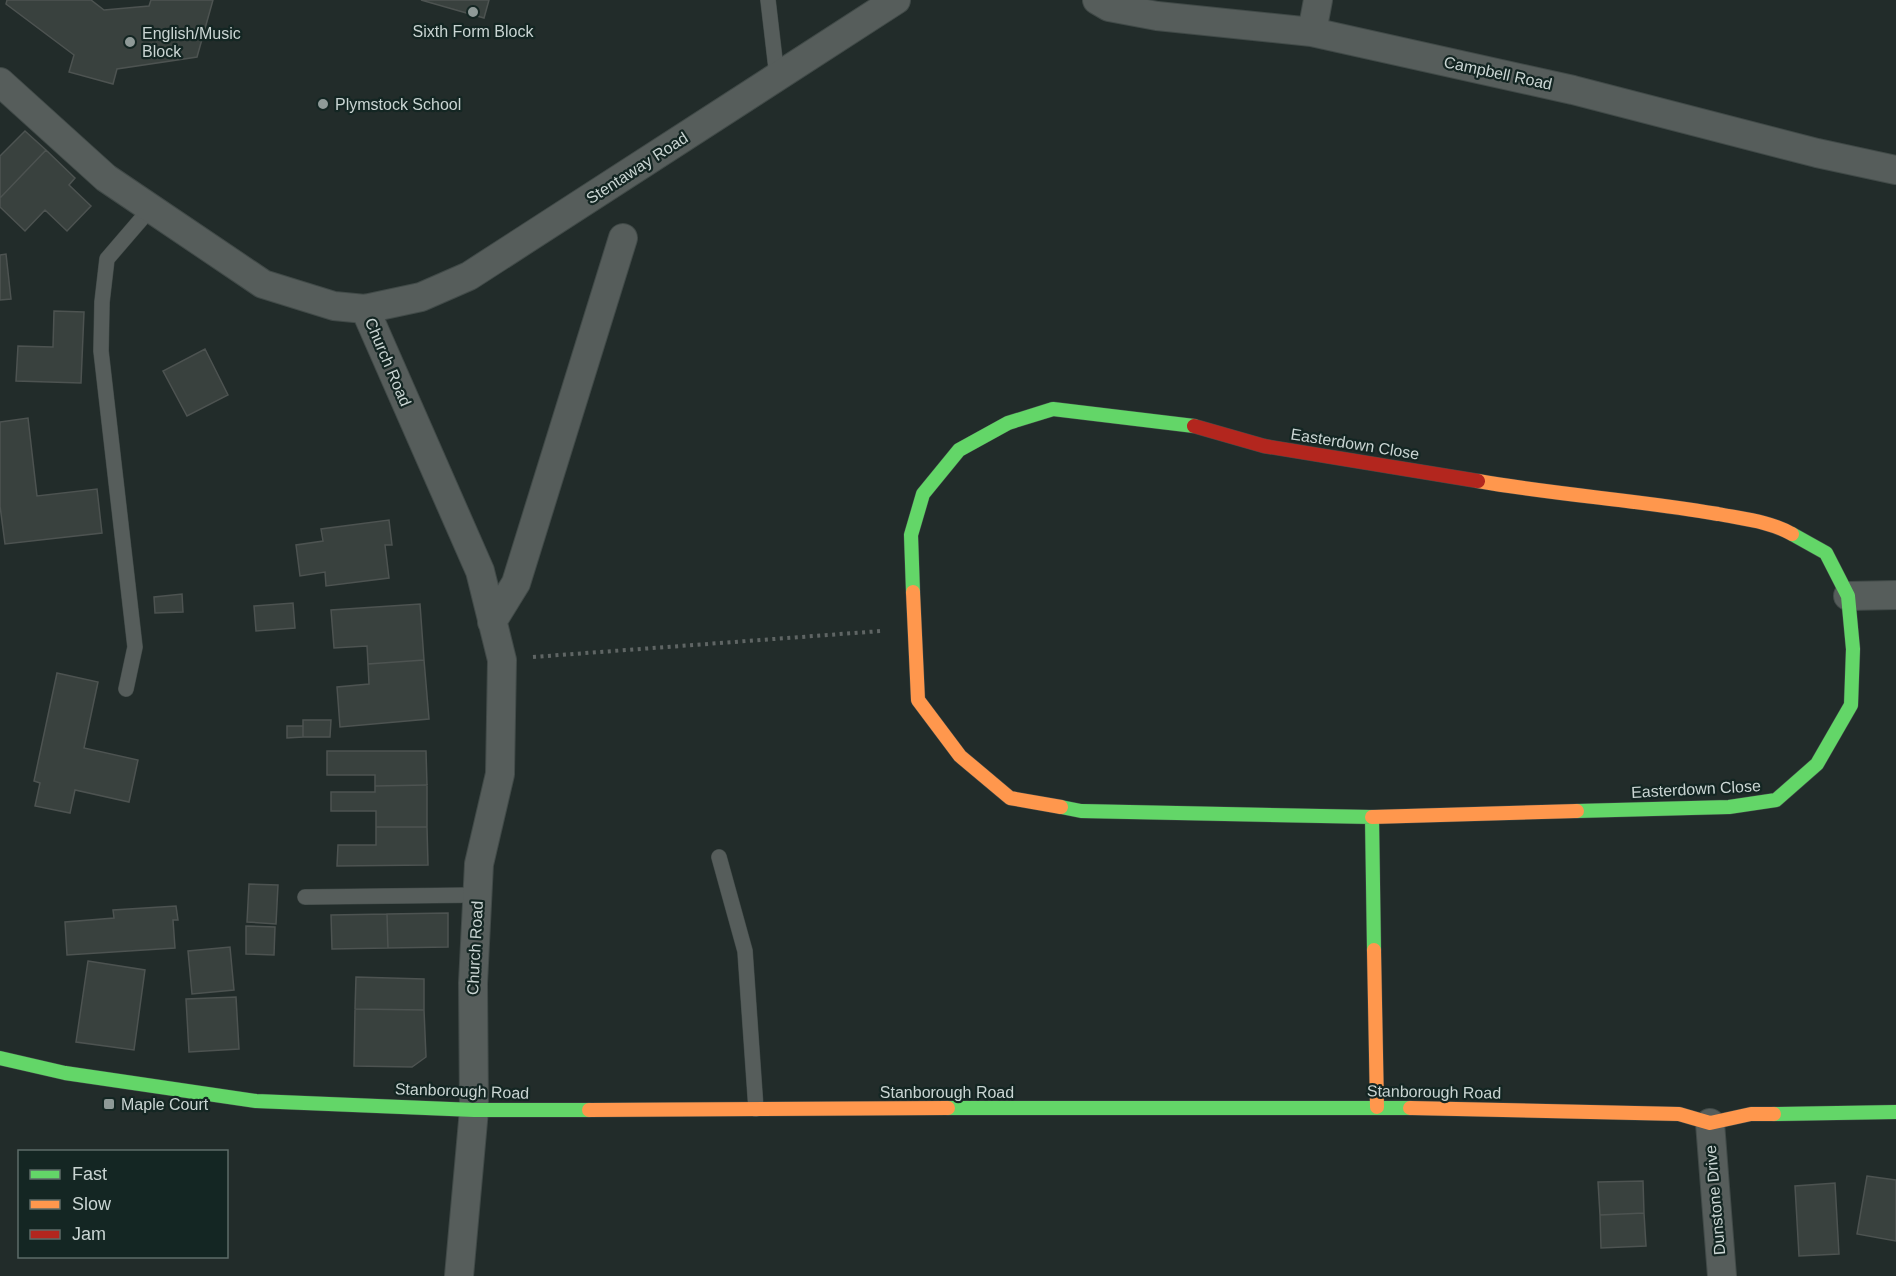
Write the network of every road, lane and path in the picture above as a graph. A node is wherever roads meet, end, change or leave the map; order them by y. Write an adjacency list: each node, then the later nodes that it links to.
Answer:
1 (768, 0): 6 (lane)
2 (896, 0): 6 (street, Stentaway Road)
3 (1096, 0): 5 (street, Campbell Road)
4 (1318, 0): 5 (street)
5 (1312, 32): 8 (street, Campbell Road)
6 (777, 77): 11 (street, Stentaway Road)
7 (0, 82): 9 (street, Church Road)
8 (1896, 170)
9 (150, 208): 11 (street, Church Road); 17 (lane)
10 (623, 238): 14 (street)
11 (366, 309): 14 (street, Church Road)
12 (1848, 596): 13 (street); 15 (street, Easterdown Close); 18 (street, Easterdown Close)
13 (1896, 596)
14 (492, 622): 16 (street, Church Road)
15 (915, 628): 16 (path); 18 (street, Easterdown Close)
16 (502, 660): 20 (street, Church Road)
17 (126, 689)
18 (1372, 817): 23 (street)
19 (720, 857): 24 (lane)
20 (478, 895): 21 (lane); 25 (street, Church Road)
21 (304, 897)
22 (0, 1058): 25 (street, Stanborough Road)
23 (1377, 1107): 24 (street, Stanborough Road); 27 (street, Stanborough Road)
24 (756, 1108): 25 (street, Stanborough Road)
25 (474, 1110): 28 (street, Church Road)
26 (1896, 1112): 27 (street, Stanborough Road)
27 (1710, 1123): 29 (street, Dunstone Drive)
28 (459, 1276)
29 (1722, 1276)

